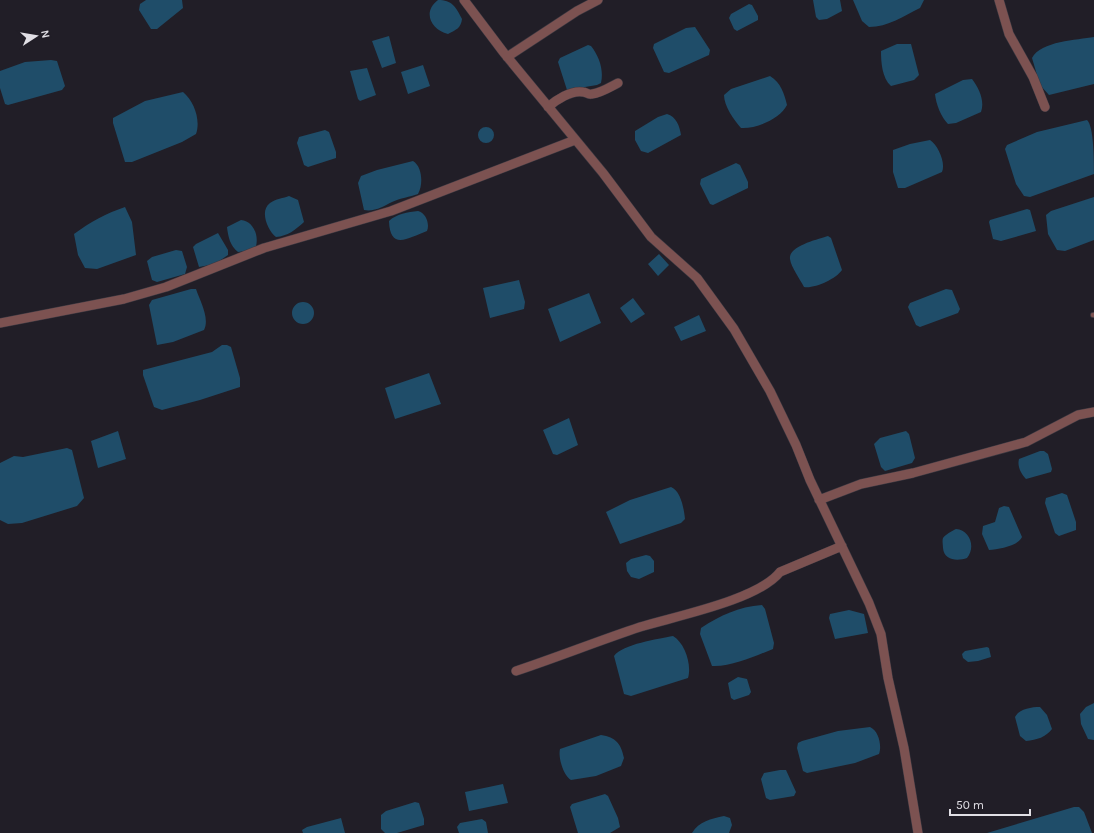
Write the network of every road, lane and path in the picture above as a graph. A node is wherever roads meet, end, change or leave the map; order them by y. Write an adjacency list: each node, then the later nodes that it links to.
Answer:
1 (464, 0): 4 (street)
2 (598, 0): 4 (street)
3 (999, 0): 7 (street)
4 (507, 57): 6 (street)
5 (618, 83): 6 (street)
6 (548, 107): 8 (street)
7 (1045, 107)
8 (575, 140): 9 (street); 11 (street)
9 (0, 323)
10 (1094, 412): 11 (street)
11 (819, 500): 12 (street)
12 (842, 546): 13 (street); 14 (street)
13 (516, 671)
14 (918, 833)

